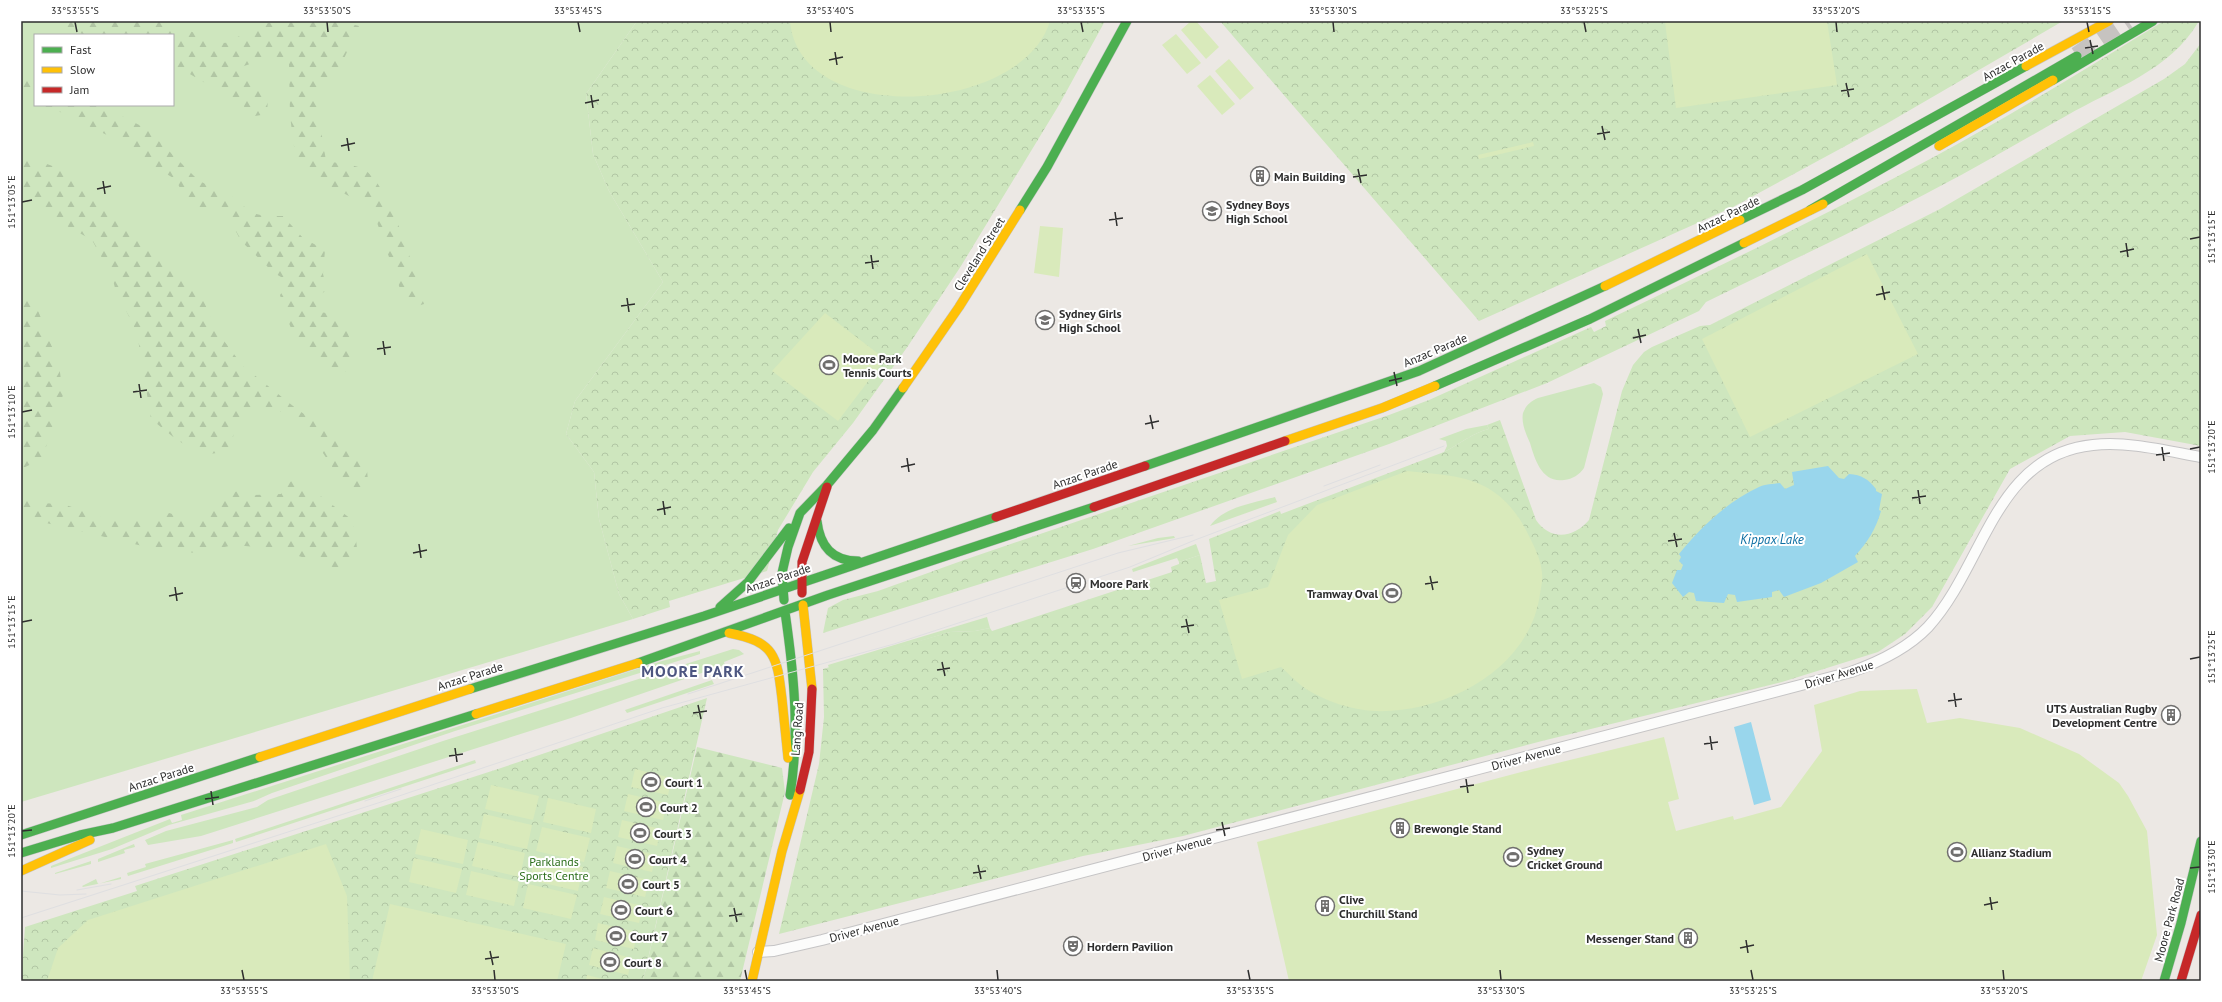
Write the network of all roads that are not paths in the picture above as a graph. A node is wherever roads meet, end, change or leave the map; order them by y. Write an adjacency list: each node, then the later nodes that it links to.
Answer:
1 (1127, 21): 7 (main road, Cleveland Street)
2 (2109, 21): 10 (main road, Anzac Parade)
3 (2153, 21): 5 (main road)
4 (2077, 56): 5 (main road)
5 (1810, 210): 13 (main road)
6 (2201, 457): 27 (street, Driver Avenue)
7 (828, 485): 8 (main road, Cleveland Street); 9 (main road, Cleveland Street)
8 (800, 513): 12 (main road, Cleveland Street); 15 (main road)
9 (817, 522): 10 (main road); 11 (main road, Cleveland Street)
10 (865, 560): 11 (main road, Anzac Parade)
11 (801, 583): 12 (main road, Anzac Parade); 13 (main road, Cleveland Street)
12 (782, 590): 14 (main road, Cleveland Street); 15 (main road, Anzac Parade)
13 (803, 605): 14 (main road); 21 (main road, Lang Road)
14 (785, 612): 16 (main road); 17 (main road, Lang Road)
15 (704, 616): 19 (main road, Anzac Parade)
16 (729, 633): 17 (main road); 18 (main road)
17 (790, 795): 21 (main road, Lang Road)
18 (113, 828): 22 (main road); 23 (main road)
19 (21, 835)
20 (2201, 841): 25 (main road, Moore Park Road)
21 (782, 851): 27 (main road, Lang Road)
22 (21, 853)
23 (21, 870)
24 (2201, 915): 26 (main road)
25 (2181, 923): 26 (street); 29 (main road, Moore Park Road)
26 (2199, 928): 30 (main road)
27 (758, 952): 28 (main road, Lang Road)
28 (752, 981)
29 (2164, 981)
30 (2181, 981)

